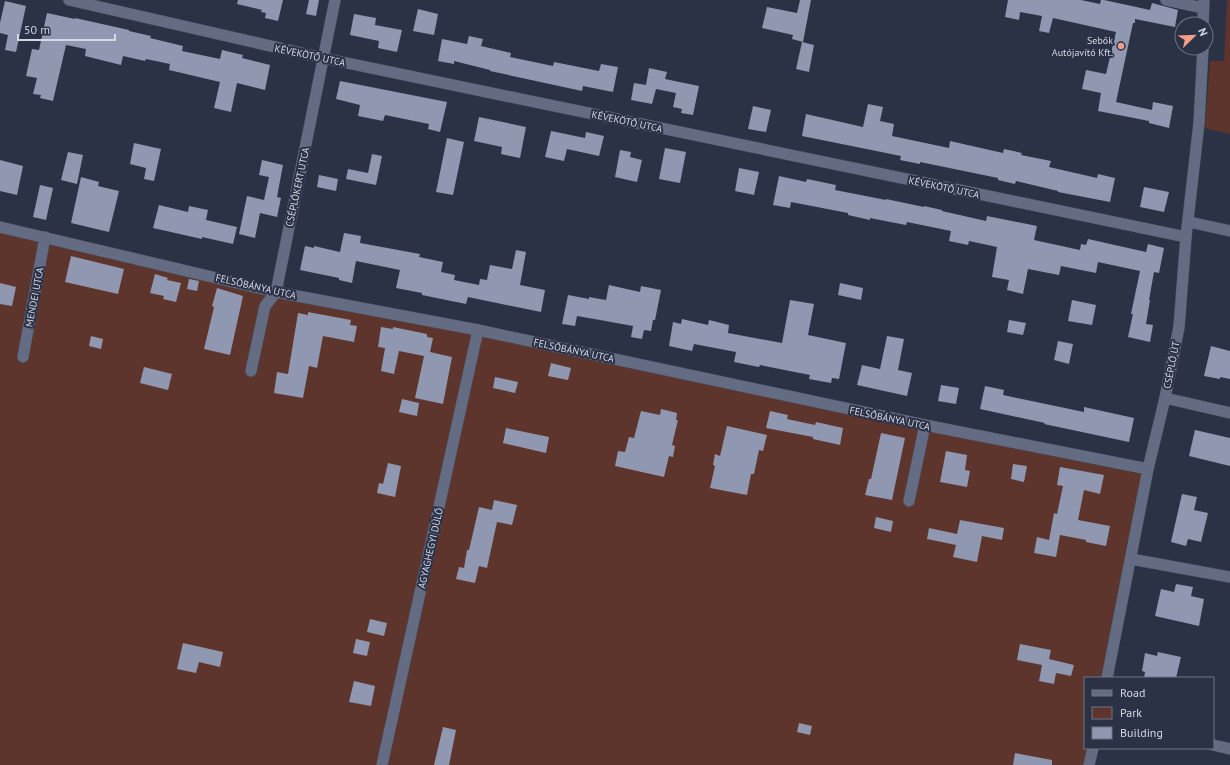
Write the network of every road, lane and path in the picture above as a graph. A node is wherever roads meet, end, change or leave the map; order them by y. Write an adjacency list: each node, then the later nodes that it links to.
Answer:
1 (69, 0): 7 (street, KÉVEKÖTŐ UTCA)
2 (335, 0): 7 (street, CSÉPLŐKERT UTCA)
3 (1166, 0): 4 (street)
4 (1204, 4): 5 (street)
5 (1204, 16)
6 (1203, 56): 8 (street, CSÉPLŐ ÚT)
7 (323, 58): 12 (street, KÉVEKÖTŐ UTCA); 13 (street, CSÉPLŐKERT UTCA)
8 (1189, 222): 10 (street); 12 (street, CSÉPLŐ ÚT)
9 (0, 227): 11 (street, FELSŐBÁNYA UTCA)
10 (1230, 232)
11 (45, 237): 13 (street, FELSŐBÁNYA UTCA); 15 (street, MENDEI UTCA)
12 (1186, 237): 17 (street, CSÉPLŐ ÚT)
13 (276, 292): 14 (street, FELSŐBÁNYA UTCA); 16 (street, CSÉPLŐKERT UTCA)
14 (478, 330): 19 (street, FELSŐBÁNYA UTCA); 28 (street, AGYAGHEGYI DŰLŐ)
15 (23, 357)
16 (251, 371)
17 (1165, 398): 18 (street); 20 (street, CSÉPLŐ ÚT)
18 (1230, 413)
19 (925, 425): 20 (street, FELSŐBÁNYA UTCA); 21 (street)
20 (1148, 469): 22 (street, CSÉPLŐ ÚT)
21 (909, 500)
22 (1131, 559): 23 (street); 24 (street, CSÉPLŐ ÚT)
23 (1230, 577)
24 (1108, 677)
25 (1214, 745): 27 (street)
26 (1093, 749): 29 (street)
27 (1230, 749)
28 (382, 765)
29 (1089, 765)

